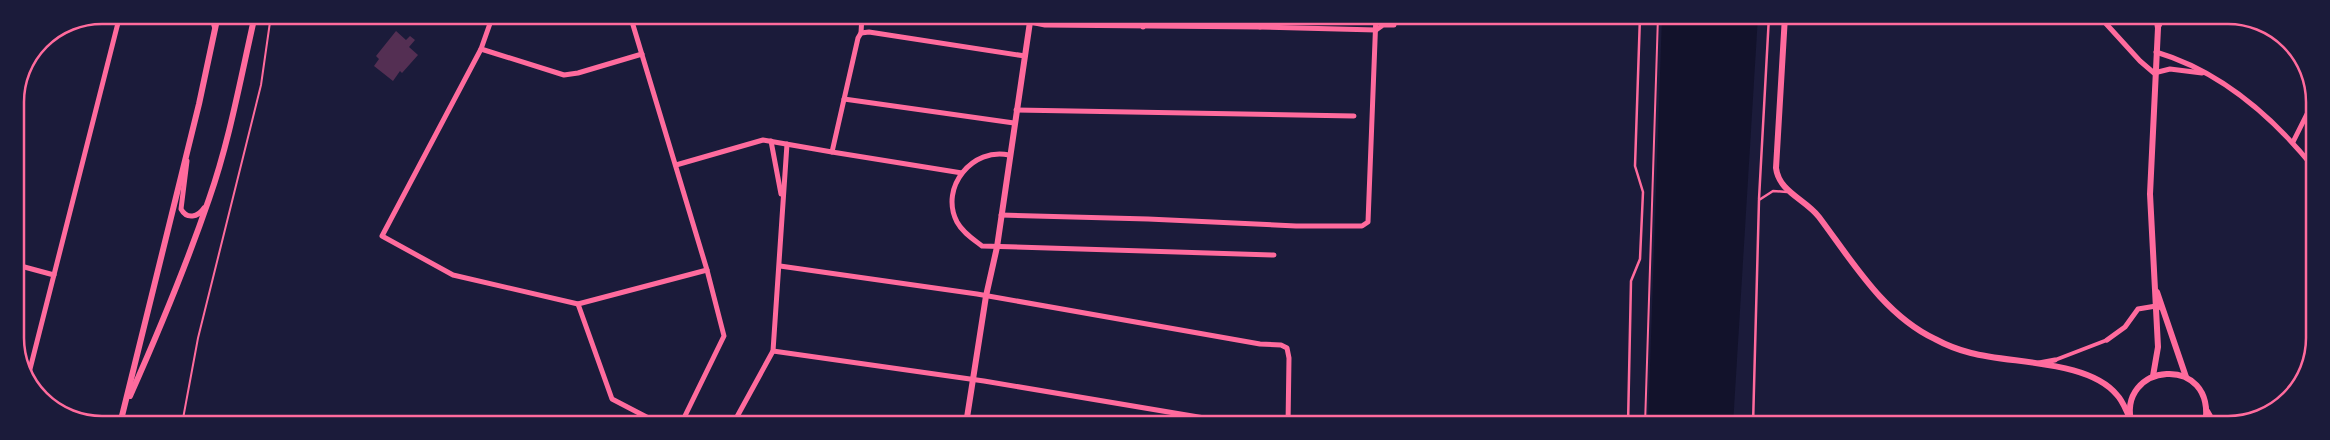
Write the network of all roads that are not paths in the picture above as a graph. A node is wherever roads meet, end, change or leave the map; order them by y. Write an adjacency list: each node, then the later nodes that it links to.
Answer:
1 (118, 24): 54 (street)
2 (213, 24): 21 (street)
3 (216, 24): 21 (street)
4 (253, 24): 45 (street)
5 (490, 24): 24 (street)
6 (633, 24): 26 (street)
7 (862, 24): 23 (street)
8 (1030, 24): 27 (street)
9 (1043, 24): 18 (street)
10 (1376, 24): 22 (street)
11 (1394, 24): 22 (street)
12 (1640, 24): 77 (lane)
13 (1769, 24): 46 (lane)
14 (1785, 24): 44 (street)
15 (2106, 24): 28 (street)
16 (2157, 24): 20 (street)
17 (2160, 24): 20 (street)
18 (1143, 27): 19 (street)
19 (1260, 27): 22 (street)
20 (2158, 28): 25 (street)
21 (215, 30): 35 (street)
22 (1376, 30): 48 (street)
23 (862, 33): 27 (street); 30 (street)
24 (481, 49): 26 (street); 57 (street)
25 (2156, 52): 28 (street); 29 (street)
26 (642, 54): 42 (street)
27 (1025, 56): 31 (street)
28 (2154, 73): 29 (street); 55 (street)
29 (2205, 74): 37 (street)
30 (844, 99): 34 (street); 39 (street)
31 (1016, 110): 32 (street); 34 (street)
32 (1354, 116)
33 (2306, 116): 37 (street)
34 (1014, 123): 40 (street)
35 (190, 140): 45 (street); 68 (street)
36 (771, 141): 38 (street); 42 (street); 47 (street)
37 (2293, 142): 41 (street)
38 (787, 144): 39 (street); 47 (street)
39 (832, 152): 43 (street)
40 (1009, 154): 43 (street); 48 (street)
41 (2306, 158)
42 (676, 165): 53 (street)
43 (962, 173): 49 (street)
44 (1788, 192): 46 (lane); 63 (street)
45 (209, 199): 68 (street)
46 (1759, 200): 78 (lane)
47 (783, 202): 51 (street)
48 (1001, 215): 49 (street)
49 (997, 247): 50 (street); 56 (street)
50 (1274, 256)
51 (780, 266): 56 (street); 61 (street)
52 (24, 267): 54 (street)
53 (707, 270): 57 (street); 72 (street)
54 (54, 275): 64 (street)
55 (2154, 284): 58 (street); 59 (street)
56 (986, 296): 67 (street); 76 (street)
57 (578, 304): 71 (street)
58 (2156, 306): 59 (street); 60 (street); 65 (street)
59 (2164, 313): 66 (street)
60 (2107, 340): 62 (street)
61 (773, 351): 67 (street); 73 (street)
62 (2055, 360): 63 (street)
63 (2036, 363): 79 (street)
64 (30, 368)
65 (2153, 376): 66 (street); 80 (street)
66 (2186, 377): 69 (street)
67 (973, 380): 74 (street); 75 (street)
68 (126, 404): 70 (street)
69 (2207, 411): 81 (street); 82 (street)
70 (122, 416)
71 (645, 416)
72 (685, 416)
73 (737, 416)
74 (967, 416)
75 (1196, 416)
76 (1288, 416)
77 (1628, 416)
78 (1752, 416)
79 (2128, 416)
80 (2131, 416)
81 (2206, 416)
82 (2210, 416)

